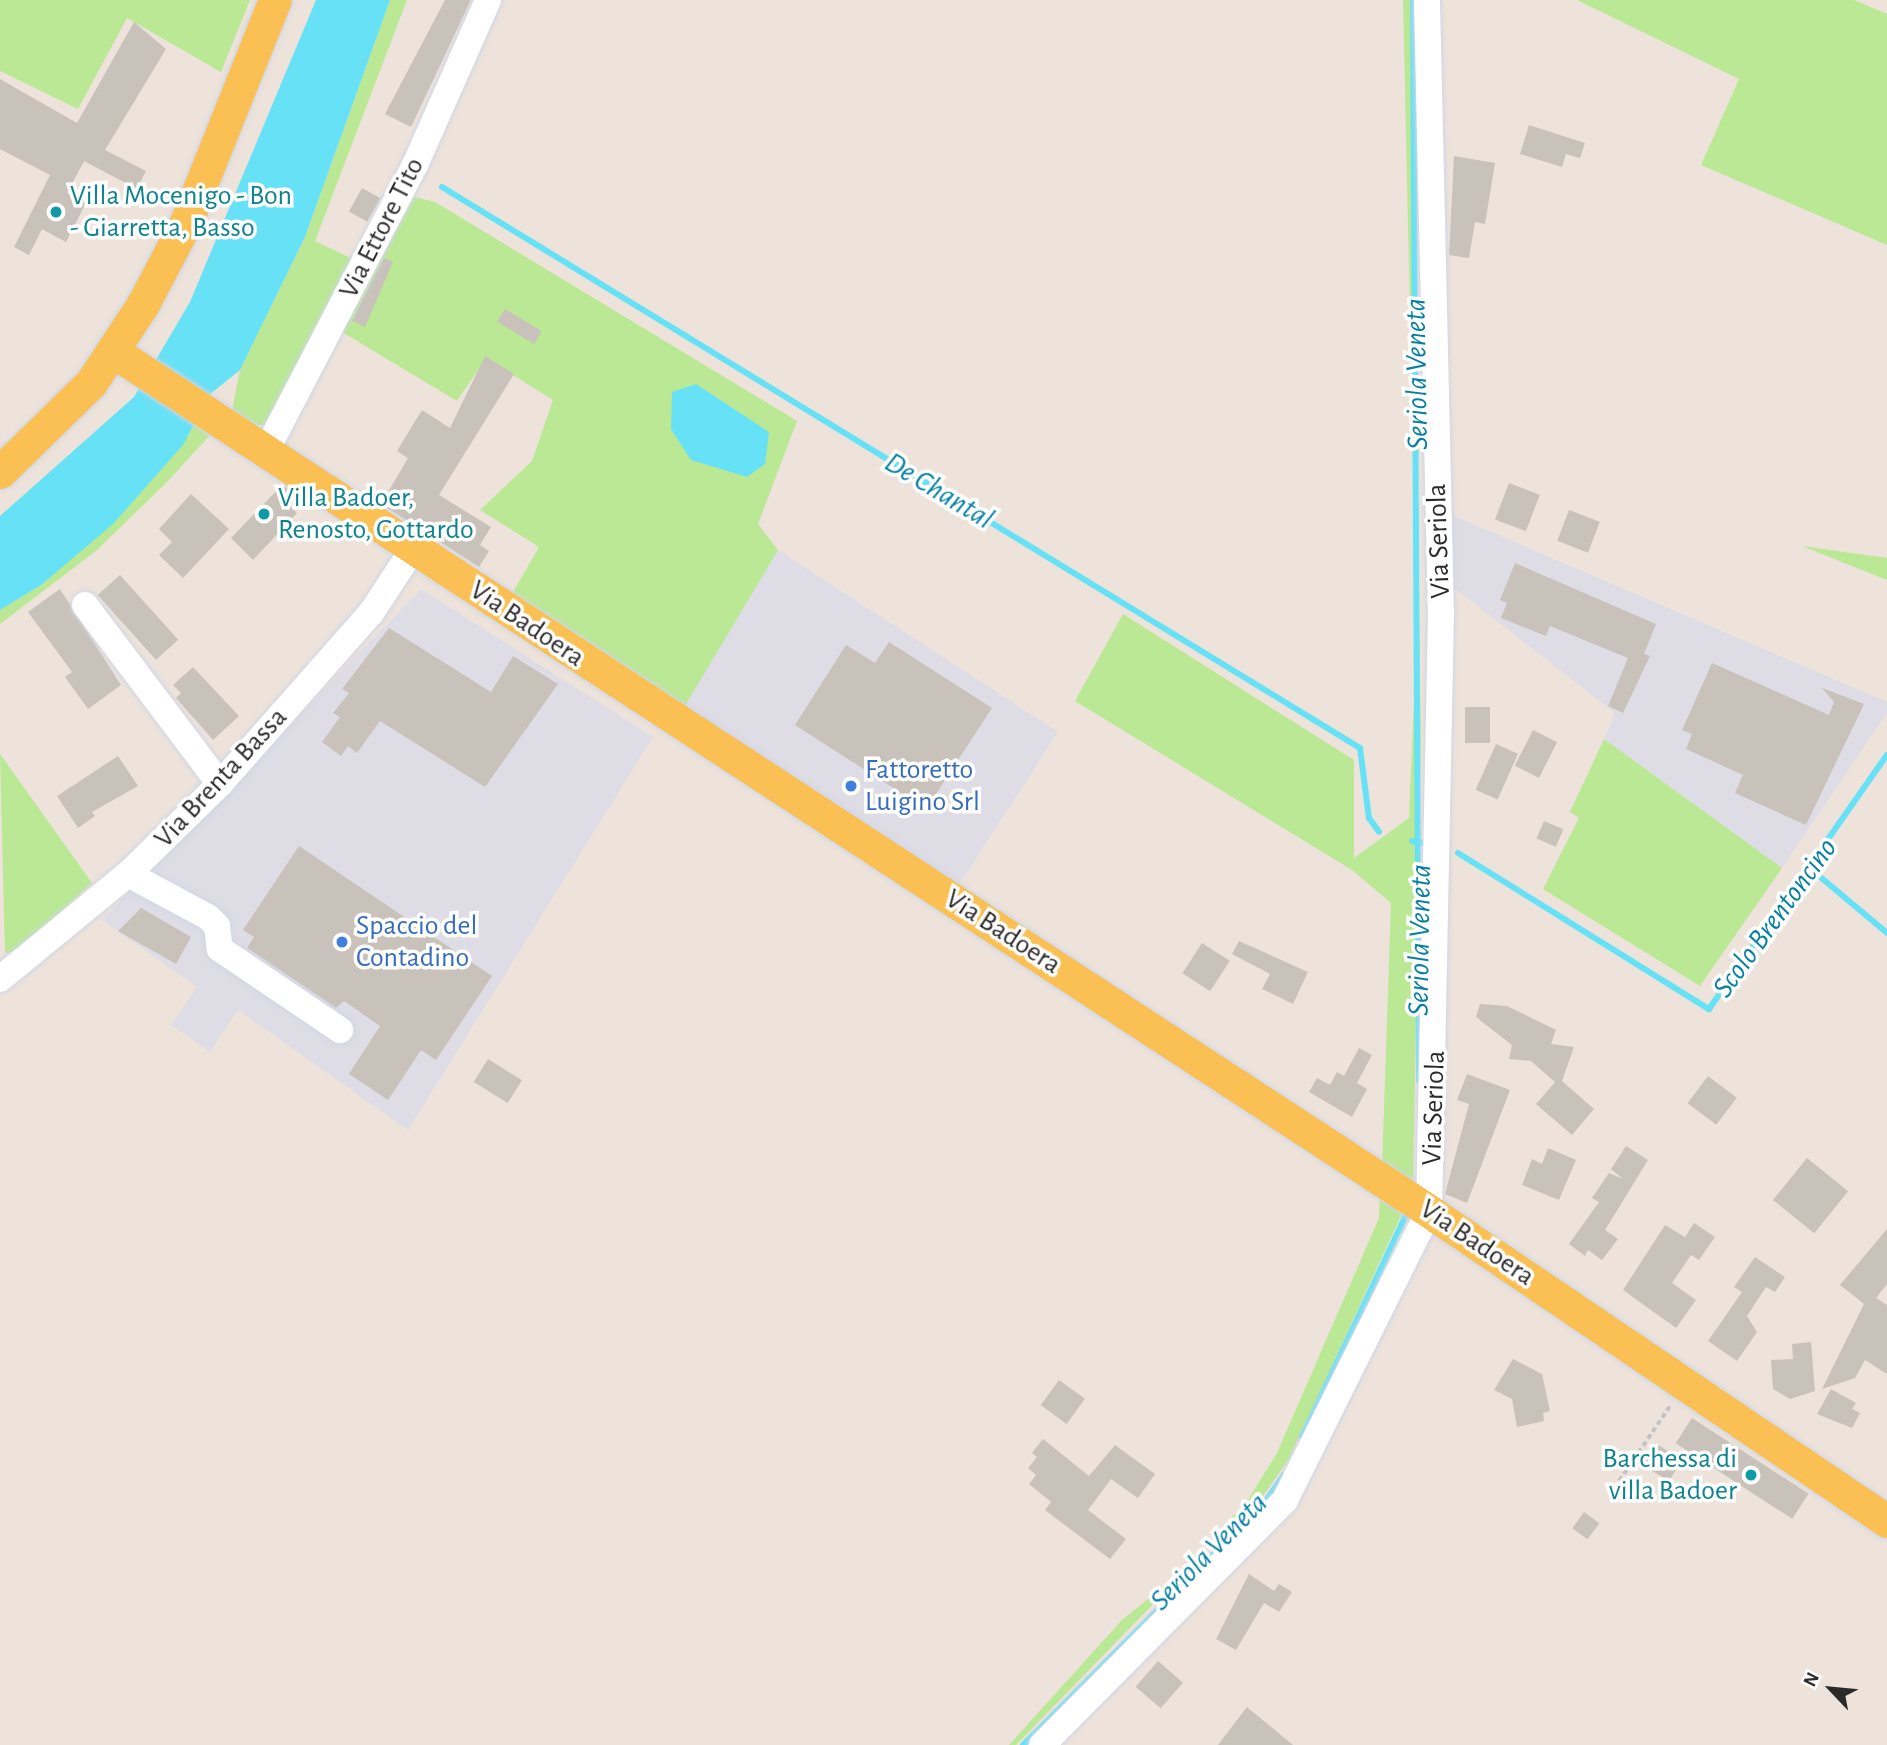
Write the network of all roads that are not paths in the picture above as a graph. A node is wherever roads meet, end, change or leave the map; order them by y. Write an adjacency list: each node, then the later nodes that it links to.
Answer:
1 (275, 0): 4 (main road)
2 (488, 0): 5 (street, Via Ettore Tito)
3 (1427, 0): 13 (street, Via Seriola)
4 (114, 352): 5 (main road, Via Badoera); 6 (main road)
5 (266, 451): 7 (main road, Via Badoera)
6 (0, 472)
7 (413, 549): 9 (street, Via Brenta Bassa); 13 (main road, Via Badoera)
8 (85, 604): 9 (street)
9 (220, 784): 10 (street, Via Brenta Bassa)
10 (128, 874): 11 (street, Via Brenta Bassa); 12 (street)
11 (0, 979)
12 (340, 1030)
13 (1419, 1205): 14 (main road, Via Badoera); 15 (street, Via Seriola)
14 (1887, 1521)
15 (1042, 1745)

